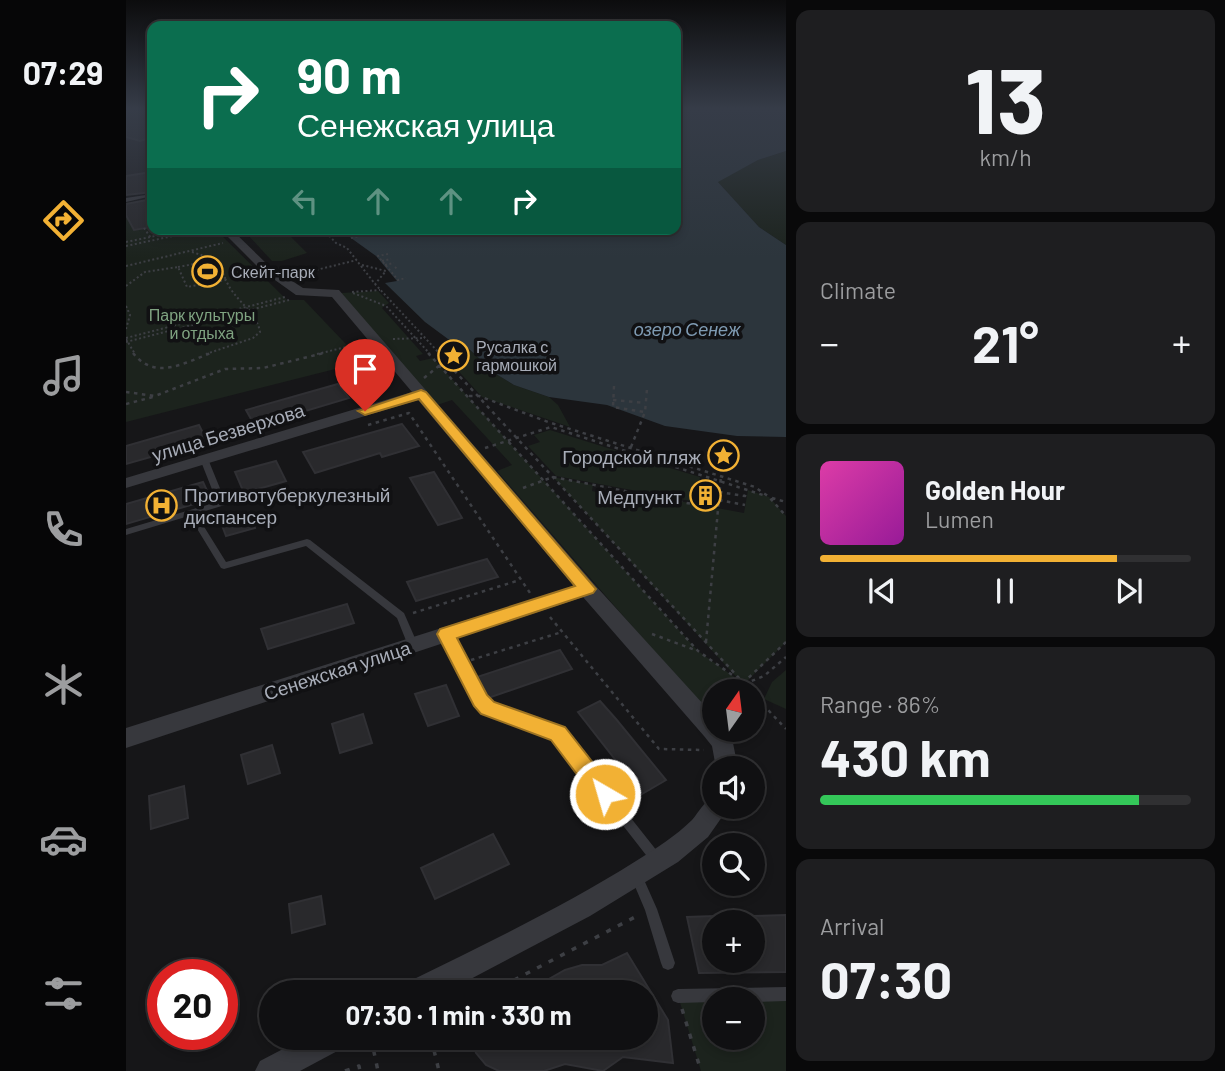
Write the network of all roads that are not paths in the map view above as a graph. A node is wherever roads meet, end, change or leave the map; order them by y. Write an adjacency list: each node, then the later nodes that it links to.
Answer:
1 (147, 196): 2 (lane)
2 (126, 200)
3 (231, 235): 4 (street)
4 (418, 390): 5 (street, улица Безверхова); 9 (street)
5 (204, 459): 6 (street, улица Безверхова); 8 (lane)
6 (126, 483)
7 (200, 527): 11 (lane)
8 (126, 532)
9 (587, 589): 10 (street, Сенежская улица); 13 (street)
10 (446, 634): 11 (street, Сенежская улица); 15 (lane)
11 (413, 645): 12 (street, Сенежская улица)
12 (126, 738)
13 (725, 756)
14 (709, 819): 15 (street)
15 (647, 868): 16 (lane); 17 (street)
16 (668, 962)
17 (440, 980)
18 (786, 993): 19 (lane)
19 (678, 996)
20 (310, 1050): 21 (street)
21 (270, 1071)

